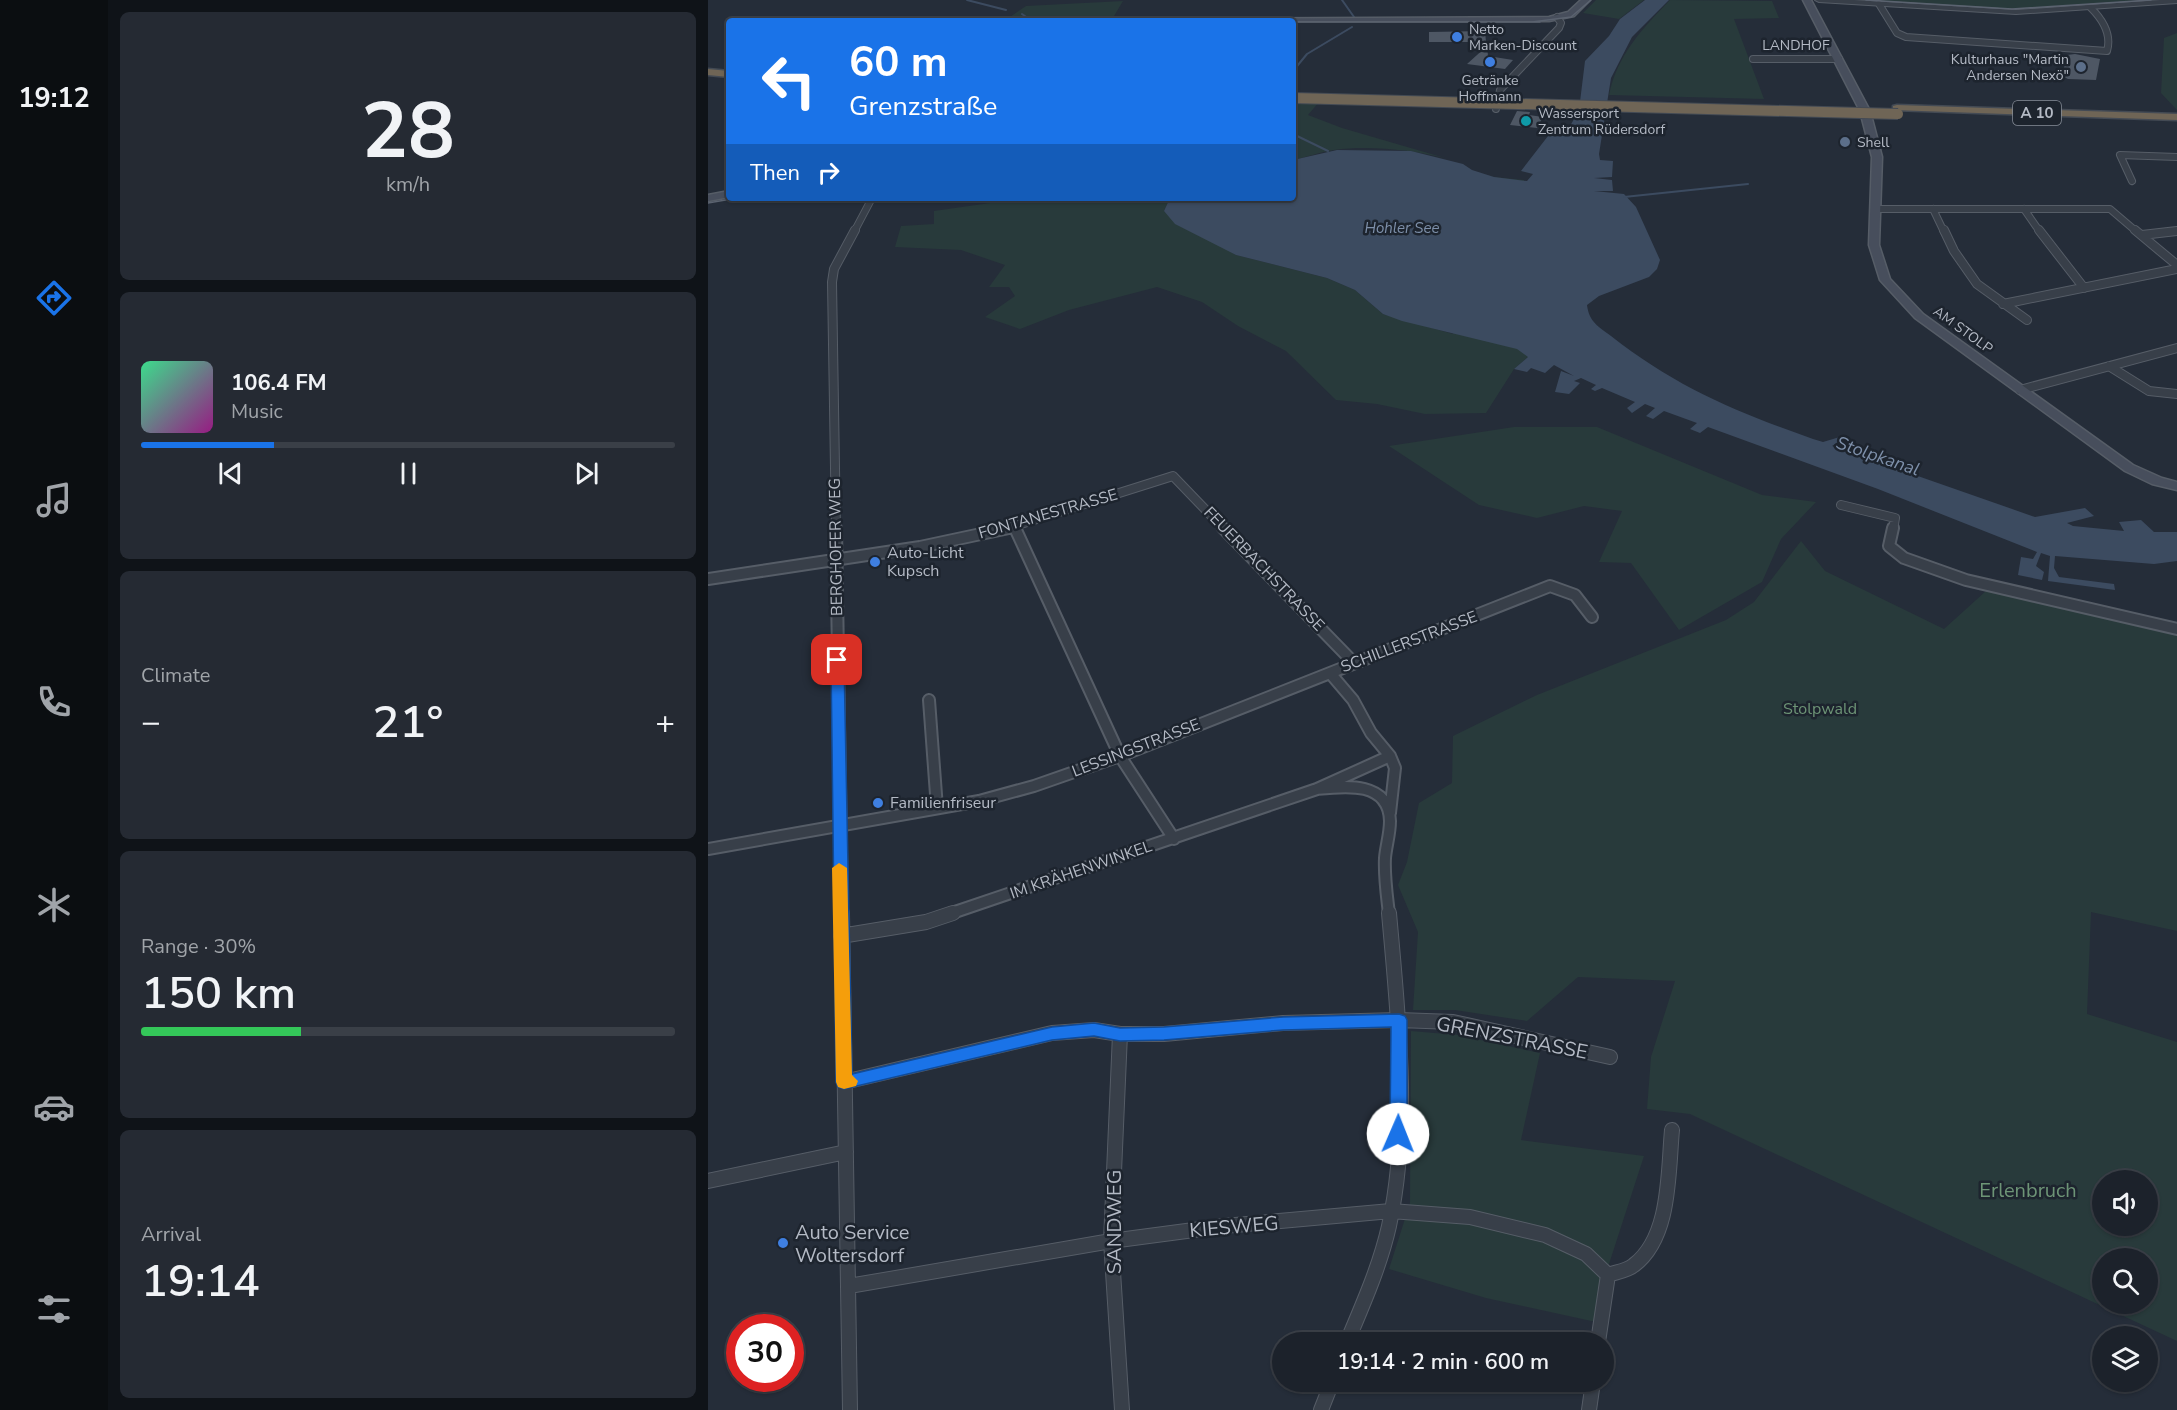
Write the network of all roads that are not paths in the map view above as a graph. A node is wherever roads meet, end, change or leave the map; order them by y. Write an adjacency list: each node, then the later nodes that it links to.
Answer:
1 (1586, 0): 7 (main road)
2 (1806, 0): 10 (main road, LANDHOF)
3 (1819, 0): 5 (street)
4 (2177, 1): 6 (street)
5 (1879, 4): 6 (street); 6 (street)
6 (2091, 8)
7 (1557, 17): 8 (main road); 16 (street)
8 (1296, 20)
9 (1753, 59): 10 (street, LANDHOF)
10 (1839, 59): 17 (main road, LANDHOF)
11 (726, 75): 12 (highway)
12 (709, 78): 13 (highway)
13 (726, 81)
14 (1296, 91): 18 (highway, A 10)
15 (1296, 98): 18 (highway, A 10, bridge)
16 (1496, 109)
17 (1865, 111): 26 (main road, AM STOLP)
18 (1898, 111): 19 (highway, A 10); 20 (highway, A 10)
19 (2177, 117)
20 (2177, 123)
21 (2177, 157): 22 (street)
22 (2132, 181)
23 (726, 195): 24 (main road)
24 (708, 198)
25 (870, 201): 43 (street, BERGHOFER WEG)
26 (1874, 209): 27 (street); 37 (main road, AM STOLP)
27 (1933, 209): 28 (street); 33 (street)
28 (2025, 209): 30 (street); 32 (street)
29 (2177, 231): 30 (street)
30 (2142, 235): 31 (street)
31 (2177, 267): 32 (street)
32 (2084, 288): 33 (street)
33 (2003, 304): 34 (street)
34 (2027, 320)
35 (2177, 348): 36 (street)
36 (2109, 366): 37 (street); 38 (street)
37 (2020, 390): 40 (main road, AM STOLP)
38 (2177, 394)
39 (1173, 476): 42 (street, FONTANESTRASSE); 47 (street, FEUERBACHSTRASSE)
40 (2177, 486)
41 (1841, 505): 46 (street)
42 (1014, 526): 43 (street, FONTANESTRASSE); 50 (street)
43 (836, 561): 44 (street, FONTANESTRASSE); 55 (street, BERGHOFER WEG)
44 (708, 579)
45 (1592, 617): 47 (street, SCHILLERSTRASSE)
46 (2177, 629)
47 (1354, 663): 48 (street, SCHILLERSTRASSE)
48 (1330, 673): 50 (street, LESSINGSTRASSE); 51 (street, SCHILLERSTRASSE)
49 (929, 700): 53 (street)
50 (1120, 756): 53 (street, LESSINGSTRASSE); 56 (street)
51 (1390, 756): 52 (street, IM KRÄHENWINKEL); 54 (street)
52 (1317, 789): 54 (street, IM KRÄHENWINKEL); 56 (street, IM KRÄHENWINKEL)
53 (937, 808): 55 (street, LESSINGSTRASSE)
54 (1390, 816): 59 (street)
55 (839, 825): 57 (street, LESSINGSTRASSE); 58 (street, BERGHOFER WEG)
56 (1174, 839): 58 (street, IM KRÄHENWINKEL)
57 (708, 849)
58 (841, 936): 62 (street, BERGHOFER WEG)
59 (1399, 1020): 60 (street, GRENZSTRASSE); 61 (street, GRENZSTRASSE); 66 (street)
60 (1120, 1034): 62 (street, GRENZSTRASSE); 67 (street, SANDWEG)
61 (1610, 1057)
62 (844, 1082): 64 (street, BERGHOFER WEG)
63 (1672, 1130): 68 (street)
64 (846, 1152): 65 (street); 69 (street, BERGHOFER WEG)
65 (708, 1181)
66 (1392, 1211): 67 (street, KIESWEG); 68 (street, KIESWEG); 70 (street)
67 (1111, 1240): 69 (street, KIESWEG); 75 (street, SANDWEG)
68 (1608, 1275): 71 (street)
69 (849, 1286): 74 (street, BERGHOFER WEG)
70 (1351, 1332)
71 (1599, 1332)
72 (1328, 1392): 76 (street)
73 (1592, 1392): 77 (street)
74 (850, 1410)
75 (1122, 1410)
76 (1321, 1410)
77 (1589, 1410)

